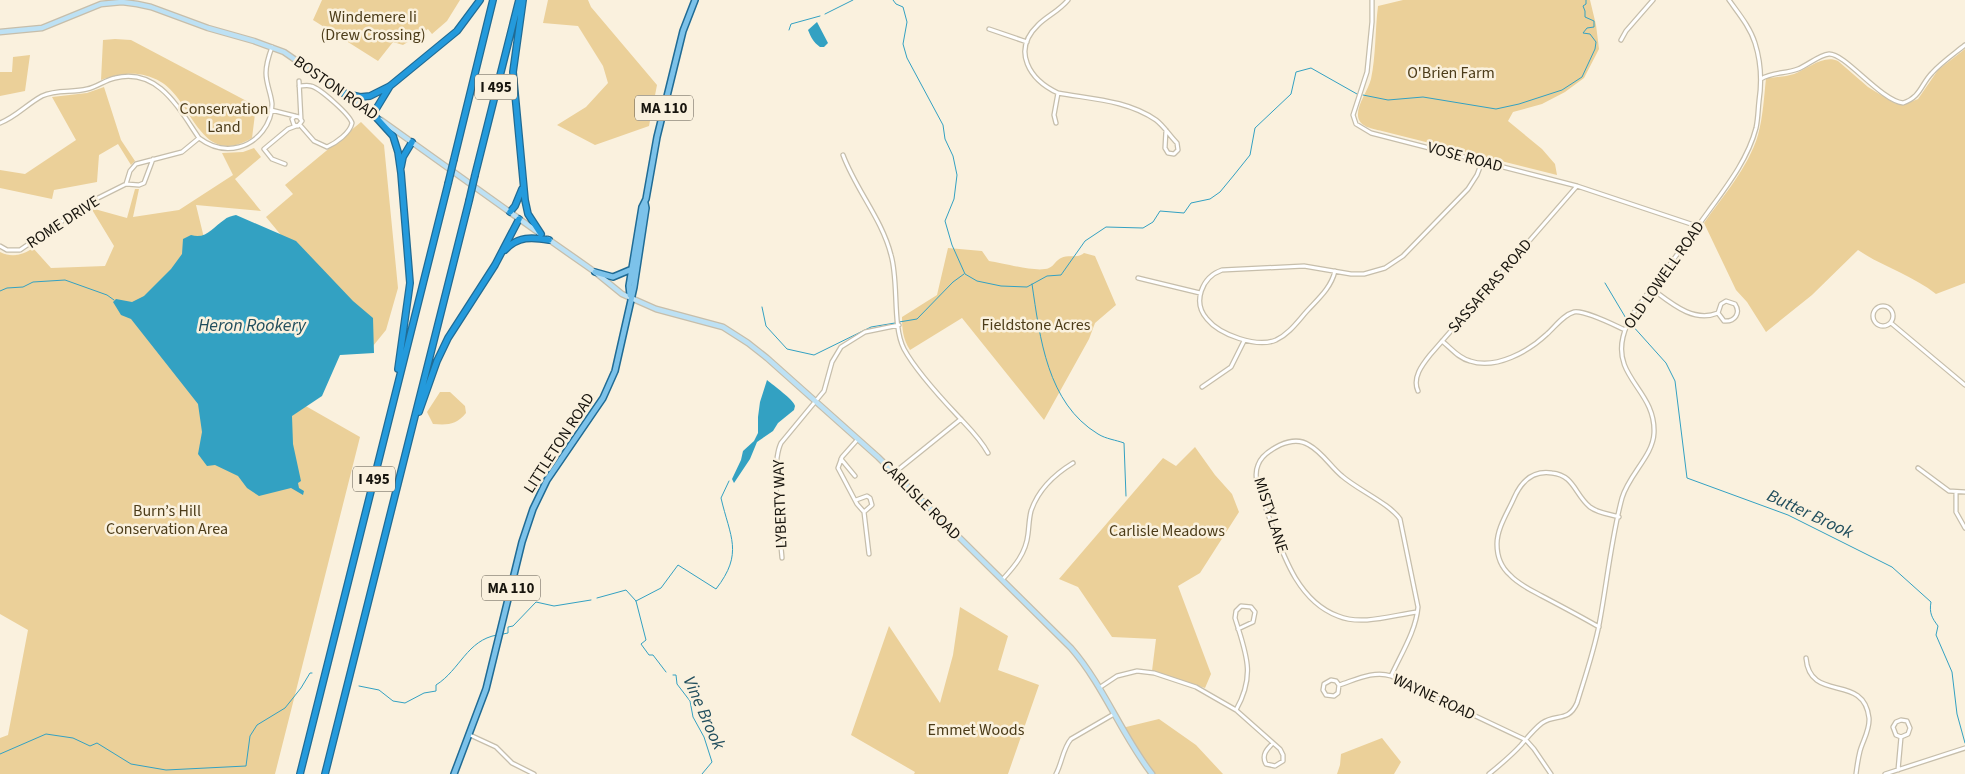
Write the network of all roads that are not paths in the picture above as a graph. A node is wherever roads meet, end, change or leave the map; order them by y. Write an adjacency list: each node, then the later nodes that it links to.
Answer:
1 (480, 0): 21 (highway)
2 (494, 0): 70 (highway, I 495, bridge)
3 (519, 0): 73 (highway, I 495, bridge)
4 (523, 0): 44 (highway)
5 (696, 0): 46 (main road, LITTLETON ROAD / MA 110)
6 (1068, 0): 13 (street)
7 (1372, 0): 40 (street, VOSE ROAD)
8 (1653, 0): 12 (street)
9 (1729, 0): 16 (street, OLD LOWELL ROAD)
10 (989, 29): 13 (street)
11 (0, 32): 15 (main road, BOSTON ROAD)
12 (1621, 40)
13 (1027, 42): 23 (street)
14 (1965, 45): 17 (street)
15 (272, 46): 22 (main road, BOSTON ROAD); 25 (street)
16 (1761, 68): 17 (street); 18 (street, OLD LOWELL ROAD)
17 (1770, 74): 18 (street)
18 (1761, 79): 49 (street, OLD LOWELL ROAD)
19 (299, 81): 20 (street)
20 (299, 86): 24 (street); 33 (street)
21 (390, 86): 22 (highway); 27 (highway)
22 (344, 93): 27 (main road, BOSTON ROAD)
23 (1058, 93): 32 (street); 35 (street)
24 (301, 107): 28 (street); 29 (street)
25 (271, 110): 26 (street); 36 (street)
26 (284, 113): 28 (street); 30 (street)
27 (373, 114): 37 (main road, BOSTON ROAD); 42 (highway)
28 (296, 116): 29 (street); 30 (street)
29 (302, 120): 33 (street)
30 (292, 122): 33 (street); 34 (street)
31 (0, 123): 36 (street)
32 (1056, 123)
33 (298, 125): 34 (street)
34 (288, 129): 41 (street)
35 (1166, 130): 35 (street)
36 (199, 138): 39 (street)
37 (412, 142): 42 (highway); 47 (main road, BOSTON ROAD)
38 (842, 156): 63 (street)
39 (153, 159): 43 (street); 43 (street, ROME DRIVE)
40 (1482, 162): 45 (street, VOSE ROAD); 55 (street)
41 (285, 164)
42 (401, 173): 70 (highway)
43 (126, 184): 52 (street, ROME DRIVE)
44 (523, 185): 47 (highway); 50 (highway)
45 (1577, 186): 49 (street, VOSE ROAD); 66 (street, SASSAFRAS ROAD)
46 (645, 203): 54 (main road, LITTLETON ROAD / MA 110); 60 (main road, LITTLETON ROAD / MA 110)
47 (510, 212): 48 (main road, BOSTON ROAD)
48 (519, 218): 50 (main road, BOSTON ROAD); 53 (highway)
49 (1698, 226): 58 (street, OLD LOWELL ROAD)
50 (541, 234): 51 (main road, BOSTON ROAD)
51 (549, 240): 53 (highway); 56 (main road, BOSTON ROAD)
52 (0, 246)
53 (498, 260): 73 (highway)
54 (632, 269): 56 (main road); 60 (main road, LITTLETON ROAD / MA 110)
55 (1335, 271): 59 (street); 65 (street)
56 (595, 272): 60 (main road, BOSTON ROAD)
57 (1138, 278): 59 (street)
58 (1652, 289): 61 (street); 64 (street, OLD LOWELL ROAD)
59 (1200, 293): 65 (street)
60 (630, 298): 71 (main road, CARLISLE ROAD); 99 (main road, LITTLETON ROAD / MA 110)
61 (1718, 313): 61 (street)
62 (1891, 323): 62 (street); 67 (street)
63 (898, 325): 71 (street, LYBERTY WAY); 72 (street)
64 (1625, 330): 66 (street); 85 (street, OLD LOWELL ROAD)
65 (1244, 341): 68 (street)
66 (1442, 341): 69 (street, SASSAFRAS ROAD)
67 (1965, 384)
68 (1202, 387)
69 (1418, 391)
70 (394, 398): 105 (highway, I 495)
71 (816, 402): 74 (main road, CARLISLE ROAD); 88 (street, LYBERTY WAY)
72 (961, 419): 75 (street); 79 (street)
73 (411, 432): 106 (highway, I 495)
74 (858, 439): 76 (street); 79 (main road, CARLISLE ROAD)
75 (988, 453)
76 (841, 459): 80 (street); 83 (street)
77 (1073, 462): 89 (street)
78 (1918, 468): 82 (street)
79 (894, 473): 89 (main road, CARLISLE ROAD)
80 (855, 476)
81 (1965, 492): 82 (street)
82 (1956, 493): 86 (street)
83 (856, 500): 84 (street); 84 (street)
84 (864, 512): 87 (street)
85 (1618, 517): 91 (street, OLD LOWELL ROAD); 91 (street)
86 (1965, 528)
87 (869, 554)
88 (782, 558)
89 (1002, 580): 96 (main road, CARLISLE ROAD)
90 (1417, 612): 90 (street, MISTY LANE); 94 (street, MISTY LANE)
91 (1598, 627): 101 (street, OLD LOWELL ROAD)
92 (1238, 629): 92 (street); 97 (street)
93 (1806, 658): 113 (street)
94 (1391, 676): 95 (street, WAYNE ROAD); 101 (street, WAYNE ROAD)
95 (1339, 685): 95 (street, WAYNE ROAD)
96 (1099, 688): 97 (street); 98 (main road, CARLISLE ROAD)
97 (1236, 710): 102 (street)
98 (1114, 714): 109 (street); 110 (main road, CARLISLE ROAD)
99 (470, 735): 107 (main road, LITTLETON ROAD / MA 110); 108 (street)
100 (1901, 737): 100 (street); 104 (street)
101 (1526, 740): 111 (street, OLD LOWELL ROAD); 112 (street)
102 (1273, 742): 102 (street)
103 (1965, 748): 104 (street)
104 (1898, 770): 114 (street)
105 (300, 774)
106 (325, 774)
107 (454, 774)
108 (534, 774)
109 (1056, 774)
110 (1152, 774)
111 (1489, 774)
112 (1551, 774)
113 (1856, 774)
114 (1885, 774)

